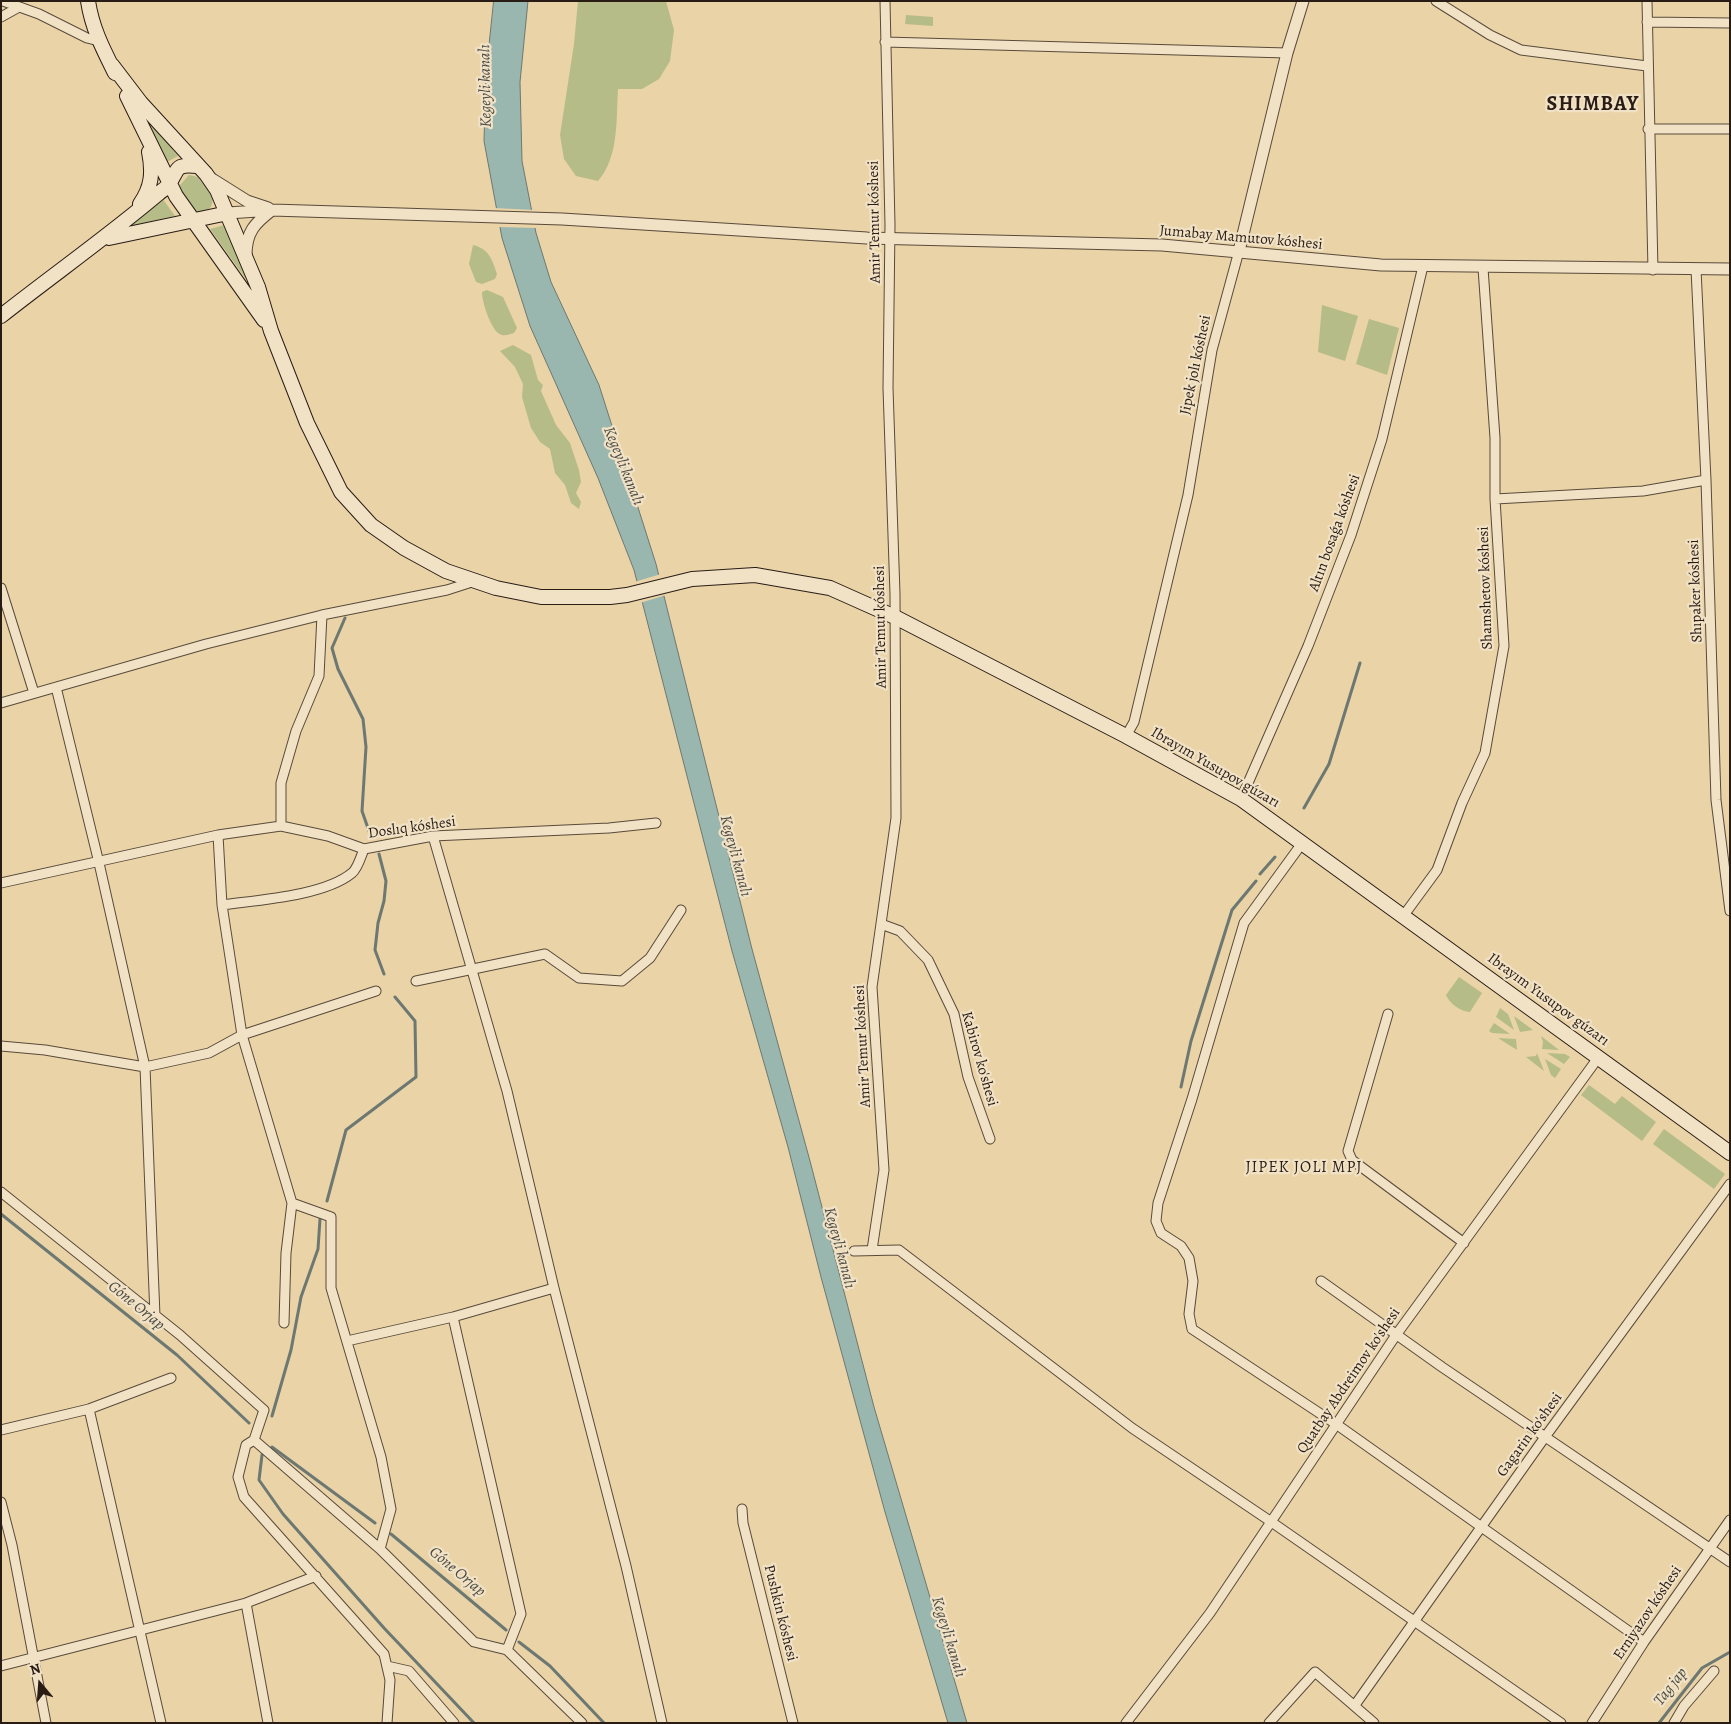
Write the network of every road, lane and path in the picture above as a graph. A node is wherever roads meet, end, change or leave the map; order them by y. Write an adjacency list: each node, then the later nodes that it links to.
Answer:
1 (3, 1): 7 (street)
2 (88, 1): 11 (main road)
3 (885, 1): 12 (street, Amir Temur kóshesi)
4 (1302, 1): 13 (street, Jipek jolı kóshesi)
5 (1436, 1): 15 (street)
6 (1647, 1): 9 (street)
7 (19, 7): 8 (street); 11 (street)
8 (1, 17)
9 (1647, 22): 10 (street); 15 (street)
10 (1730, 23)
11 (99, 42): 14 (main road)
12 (885, 42): 13 (street); 25 (street, Amir Temur kóshesi)
13 (1287, 52): 27 (street, Jipek jolı kóshesi)
14 (112, 66): 18 (main road); 19 (main road)
15 (1647, 66): 16 (street)
16 (1648, 129): 17 (street); 33 (street)
17 (1730, 129)
18 (146, 134): 20 (main road); 23 (main road)
19 (202, 170): 20 (main road); 21 (street); 22 (main road)
20 (169, 184): 23 (main road); 24 (main road)
21 (272, 210): 22 (street); 25 (street, Jumabay Mamutov kóshesi); 28 (street)
22 (228, 213): 24 (main road); 28 (main road)
23 (133, 215): 26 (main road)
24 (194, 220): 26 (main road); 35 (main road)
25 (890, 239): 27 (street, Jumabay Mamutov kóshesi); 41 (street, Amir Temur kóshesi)
26 (103, 240): 34 (main road)
27 (1239, 251): 29 (street, Jumabay Mamutov kóshesi); 45 (street, Jipek jolı kóshesi)
28 (246, 257): 35 (main road)
29 (1423, 266): 30 (street, Jumabay Mamutov kóshesi); 46 (street, Altın bosaǵa kóshesi)
30 (1483, 268): 33 (street, Jumabay Mamutov kóshesi); 37 (street, Shamshetov kóshesi)
31 (1696, 269): 32 (street, Jumabay Mamutov kóshesi); 33 (street, Jumabay Mamutov kóshesi); 36 (street, Shıpaker kóshesi)
32 (1730, 269)
33 (1653, 270)
34 (1, 316)
35 (271, 331): 38 (main road, Ibrayım Yusupov gúzarı)
36 (1706, 480): 37 (street); 57 (street, Shıpaker kóshesi)
37 (1496, 499): 58 (street, Shamshetov kóshesi)
38 (476, 581): 40 (street); 41 (main road, Ibrayım Yusupov gúzarı)
39 (1, 588): 43 (street)
40 (322, 614): 42 (street); 48 (street)
41 (895, 617): 45 (main road, Ibrayım Yusupov gúzarı); 59 (street, Amir Temur kóshesi)
42 (56, 687): 43 (street); 53 (street)
43 (34, 692): 44 (street)
44 (1, 703)
45 (1126, 736): 46 (main road, Ibrayım Yusupov gúzarı)
46 (1241, 799): 51 (main road, Ibrayım Yusupov gúzarı)
47 (656, 823): 50 (street, Doslıq kóshesi)
48 (281, 826): 49 (street, Doslıq kóshesi); 52 (street, Doslıq kóshesi)
49 (218, 835): 53 (street, Doslıq kóshesi); 55 (street)
50 (433, 836): 52 (street, Doslıq kóshesi); 60 (street)
51 (1303, 842): 58 (main road, Ibrayım Yusupov gúzarı); 85 (street)
52 (364, 849): 55 (street)
53 (99, 863): 54 (street, Doslıq kóshesi); 67 (street)
54 (1, 883)
55 (222, 906): 64 (street)
56 (681, 910): 60 (street)
57 (1730, 911)
58 (1404, 915): 66 (main road, Ibrayım Yusupov gúzarı)
59 (881, 924): 68 (street, Kabirov ko'shesi); 74 (street, Amir Temur kóshesi)
60 (472, 968): 61 (street); 77 (street)
61 (416, 981)
62 (376, 991): 64 (street)
63 (1388, 1014): 73 (street)
64 (242, 1035): 67 (street); 72 (street)
65 (1, 1046): 67 (street)
66 (1598, 1058): 69 (main road, Ibrayım Yusupov gúzarı); 73 (street, Quatbay Abdreimov ko'shesi)
67 (144, 1067): 78 (street)
68 (990, 1138)
69 (1730, 1153)
70 (1730, 1184): 87 (street, Gagarin ko'shesi)
71 (1, 1192): 78 (street)
72 (292, 1203): 80 (street); 82 (street)
73 (1464, 1242): 81 (street, Quatbay Abdreimov ko'shesi)
74 (872, 1250): 75 (street); 91 (street)
75 (854, 1251)
76 (1320, 1281): 81 (street)
77 (554, 1288): 79 (street); 116 (street)
78 (155, 1316): 88 (street)
79 (453, 1316): 82 (street); 104 (street)
80 (284, 1323)
81 (1396, 1335): 85 (street, Quatbay Abdreimov ko'shesi); 87 (street)
82 (347, 1341): 97 (street)
83 (170, 1378): 84 (street)
84 (89, 1409): 86 (street); 102 (street)
85 (1336, 1424): 91 (street, Quatbay Abdreimov ko'shesi); 93 (street)
86 (1, 1430)
87 (1544, 1437): 93 (street, Gagarin ko'shesi); 96 (street)
88 (254, 1440): 97 (street); 99 (street)
89 (1, 1502): 94 (street)
90 (742, 1509): 117 (street, Pushkin kóshesi)
91 (1270, 1520): 101 (street); 118 (street, Quatbay Abdreimov ko'shesi)
92 (1730, 1520): 96 (street, Erniyazov kóshesi)
93 (1481, 1526): 101 (street, Gagarin ko'shesi); 103 (street)
94 (12, 1545): 95 (street); 105 (street)
95 (1, 1548)
96 (1710, 1548): 98 (street); 103 (street, Erniyazov kóshesi)
97 (380, 1549): 104 (street)
98 (1730, 1562)
99 (316, 1576): 100 (street); 107 (street)
100 (246, 1603): 102 (street); 112 (street)
101 (1414, 1622): 109 (street, Gagarin ko'shesi); 121 (street)
102 (141, 1630): 105 (street); 111 (street)
103 (1644, 1642): 122 (street, Erniyazov kóshesi)
104 (507, 1650): 115 (street)
105 (33, 1657): 106 (street); 110 (street)
106 (1, 1666)
107 (387, 1666): 113 (street); 114 (street)
108 (1714, 1671): 123 (street)
109 (1355, 1705): 119 (street); 120 (street)
110 (46, 1723)
111 (161, 1723)
112 (268, 1723)
113 (387, 1723)
114 (454, 1723)
115 (582, 1723)
116 (662, 1723)
117 (793, 1723)
118 (1126, 1723)
119 (1269, 1723)
120 (1374, 1723)
121 (1561, 1723)
122 (1592, 1723)
123 (1674, 1723)

